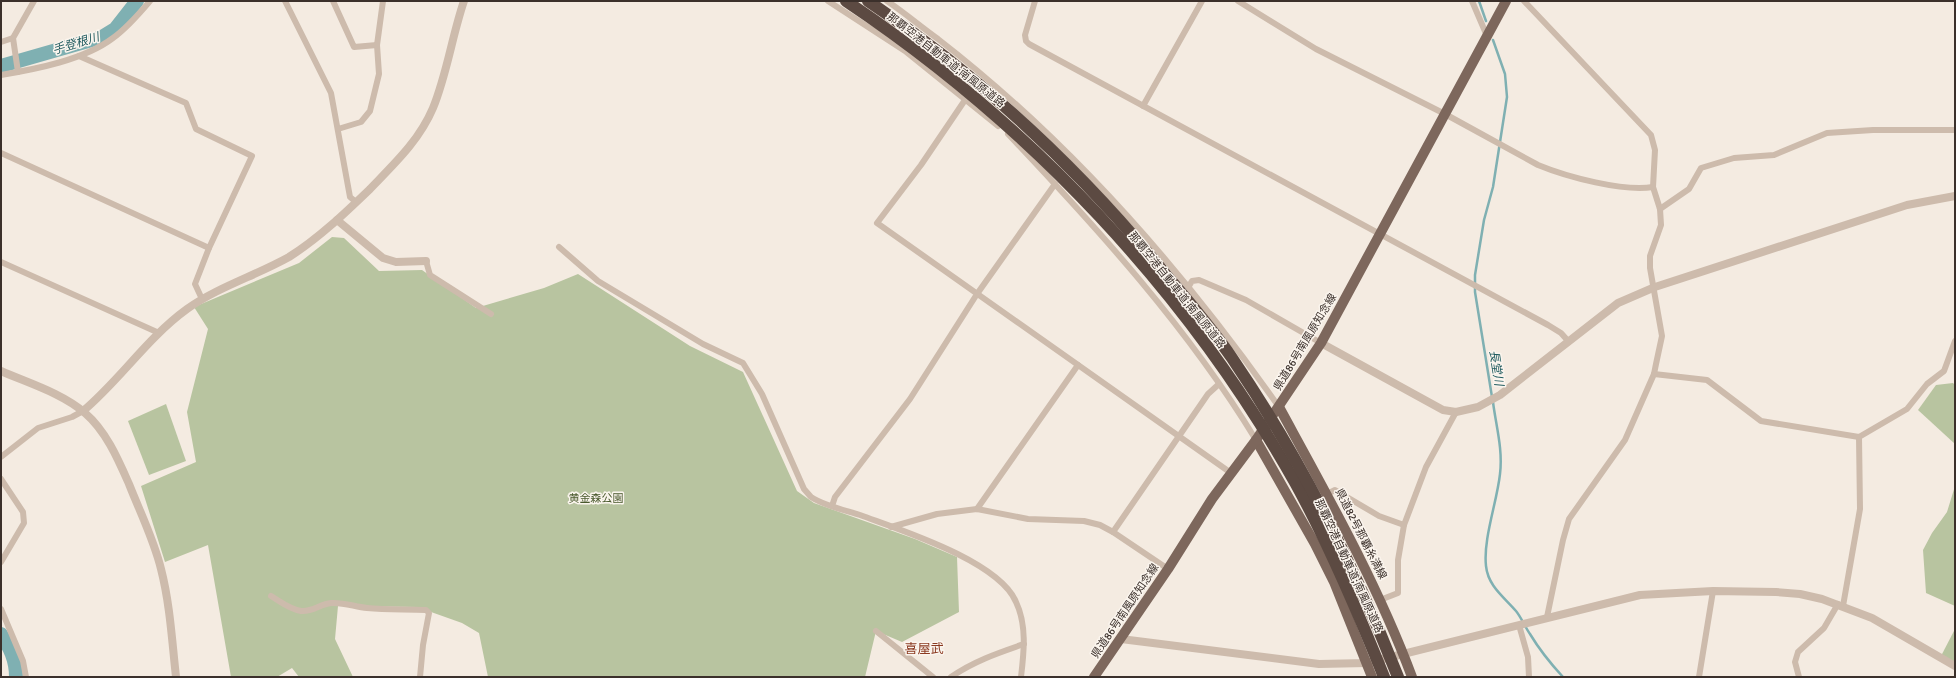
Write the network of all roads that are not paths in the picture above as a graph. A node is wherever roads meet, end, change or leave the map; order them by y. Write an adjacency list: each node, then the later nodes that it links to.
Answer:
1 (34, 1): 18 (street)
2 (150, 1): 21 (street)
3 (285, 1): 27 (street)
4 (333, 1): 20 (street)
5 (383, 1): 20 (street)
6 (464, 1): 33 (street)
7 (828, 1): 24 (street)
8 (846, 1): 92 (highway, 那覇空港自動車道;南風原道路)
9 (868, 1): 93 (highway, 那覇空港自動車道;南風原道路)
10 (887, 1): 41 (street)
11 (1035, 1): 25 (street)
12 (1202, 1): 25 (street)
13 (1238, 1): 26 (street)
14 (1472, 1): 17 (street)
15 (1506, 1): 17 (main road, 県道86号南風原知念線)
16 (1524, 1): 31 (street)
17 (1487, 36): 26 (main road, 県道86号南風原知念線)
18 (13, 38): 19 (street); 22 (street)
19 (1, 42)
20 (377, 45): 27 (street)
21 (80, 56): 22 (street); 38 (street)
22 (18, 72): 23 (street)
23 (1, 75)
24 (964, 100): 30 (street); 43 (street)
25 (1143, 106): 36 (street)
26 (1445, 114): 31 (street); 36 (main road, 県道86号南風原知念線)
27 (338, 129): 33 (street)
28 (1955, 130): 34 (street)
29 (1, 154): 38 (street)
30 (1055, 184): 43 (street); 53 (street)
31 (1654, 187): 34 (street)
32 (1955, 196): 42 (street)
33 (356, 202): 35 (street)
34 (1660, 209): 42 (street)
35 (337, 220): 39 (street); 44 (street)
36 (1380, 234): 47 (street); 49 (main road, 県道86号南風原知念線)
37 (559, 247): 64 (street)
38 (209, 248): 44 (street)
39 (426, 260): 45 (street)
40 (1, 262): 46 (street)
41 (1189, 286): 49 (street); 54 (street)
42 (1655, 286): 47 (street); 52 (street)
43 (977, 294): 50 (street); 64 (street)
44 (202, 299): 46 (street)
45 (491, 314)
46 (159, 333): 55 (street)
47 (1569, 342): 56 (street)
48 (1955, 342): 58 (street)
49 (1321, 343): 54 (main road, 県道86号南風原知念線); 56 (street)
50 (1078, 365): 57 (street); 65 (street)
51 (1, 371): 55 (street)
52 (1654, 374): 58 (street); 76 (street)
53 (1219, 384): 57 (street); 59 (street)
54 (1279, 407): 59 (main road, 県道86号南風原知念線); 63 (main road, 県道82号那覇糸満線)
55 (83, 411): 60 (street); 85 (street)
56 (1456, 412): 66 (street)
57 (1180, 436): 61 (street); 68 (street)
58 (1859, 437): 74 (street)
59 (1256, 440): 61 (main road, 県道86号南風原知念線); 82 (main road)
60 (1, 457)
61 (1231, 472): 70 (main road, 県道86号南風原知念線)
62 (1, 479): 69 (street)
63 (1327, 494): 66 (street); 73 (main road, 県道82号那覇糸満線)
64 (832, 506): 67 (street)
65 (977, 509): 67 (street); 68 (street)
66 (1404, 525): 73 (street)
67 (891, 526): 80 (street)
68 (1113, 532): 70 (street)
69 (1, 562)
70 (1168, 569): 79 (main road, 県道86号南風原知念線)
71 (1713, 591): 74 (street); 76 (street); 96 (street)
72 (271, 596): 86 (street)
73 (1380, 600): 81 (main road, 県道82号那覇糸満線)
74 (1841, 605): 83 (street); 97 (street)
75 (1, 609): 84 (street)
76 (1547, 617): 77 (street)
77 (1519, 625): 81 (street); 95 (street)
78 (876, 631): 87 (street)
79 (1121, 639): 82 (street); 90 (main road, 県道86号南風原知念線)
80 (1024, 644): 88 (street); 89 (street)
81 (1403, 654): 82 (street); 94 (main road, 県道82号那覇糸満線)
82 (1367, 663): 91 (main road)
83 (1955, 666)
84 (26, 677)
85 (176, 677)
86 (420, 677)
87 (933, 677)
88 (952, 677)
89 (1022, 677)
90 (1094, 677)
91 (1372, 677)
92 (1384, 677)
93 (1398, 677)
94 (1412, 677)
95 (1529, 677)
96 (1699, 677)
97 (1799, 677)

